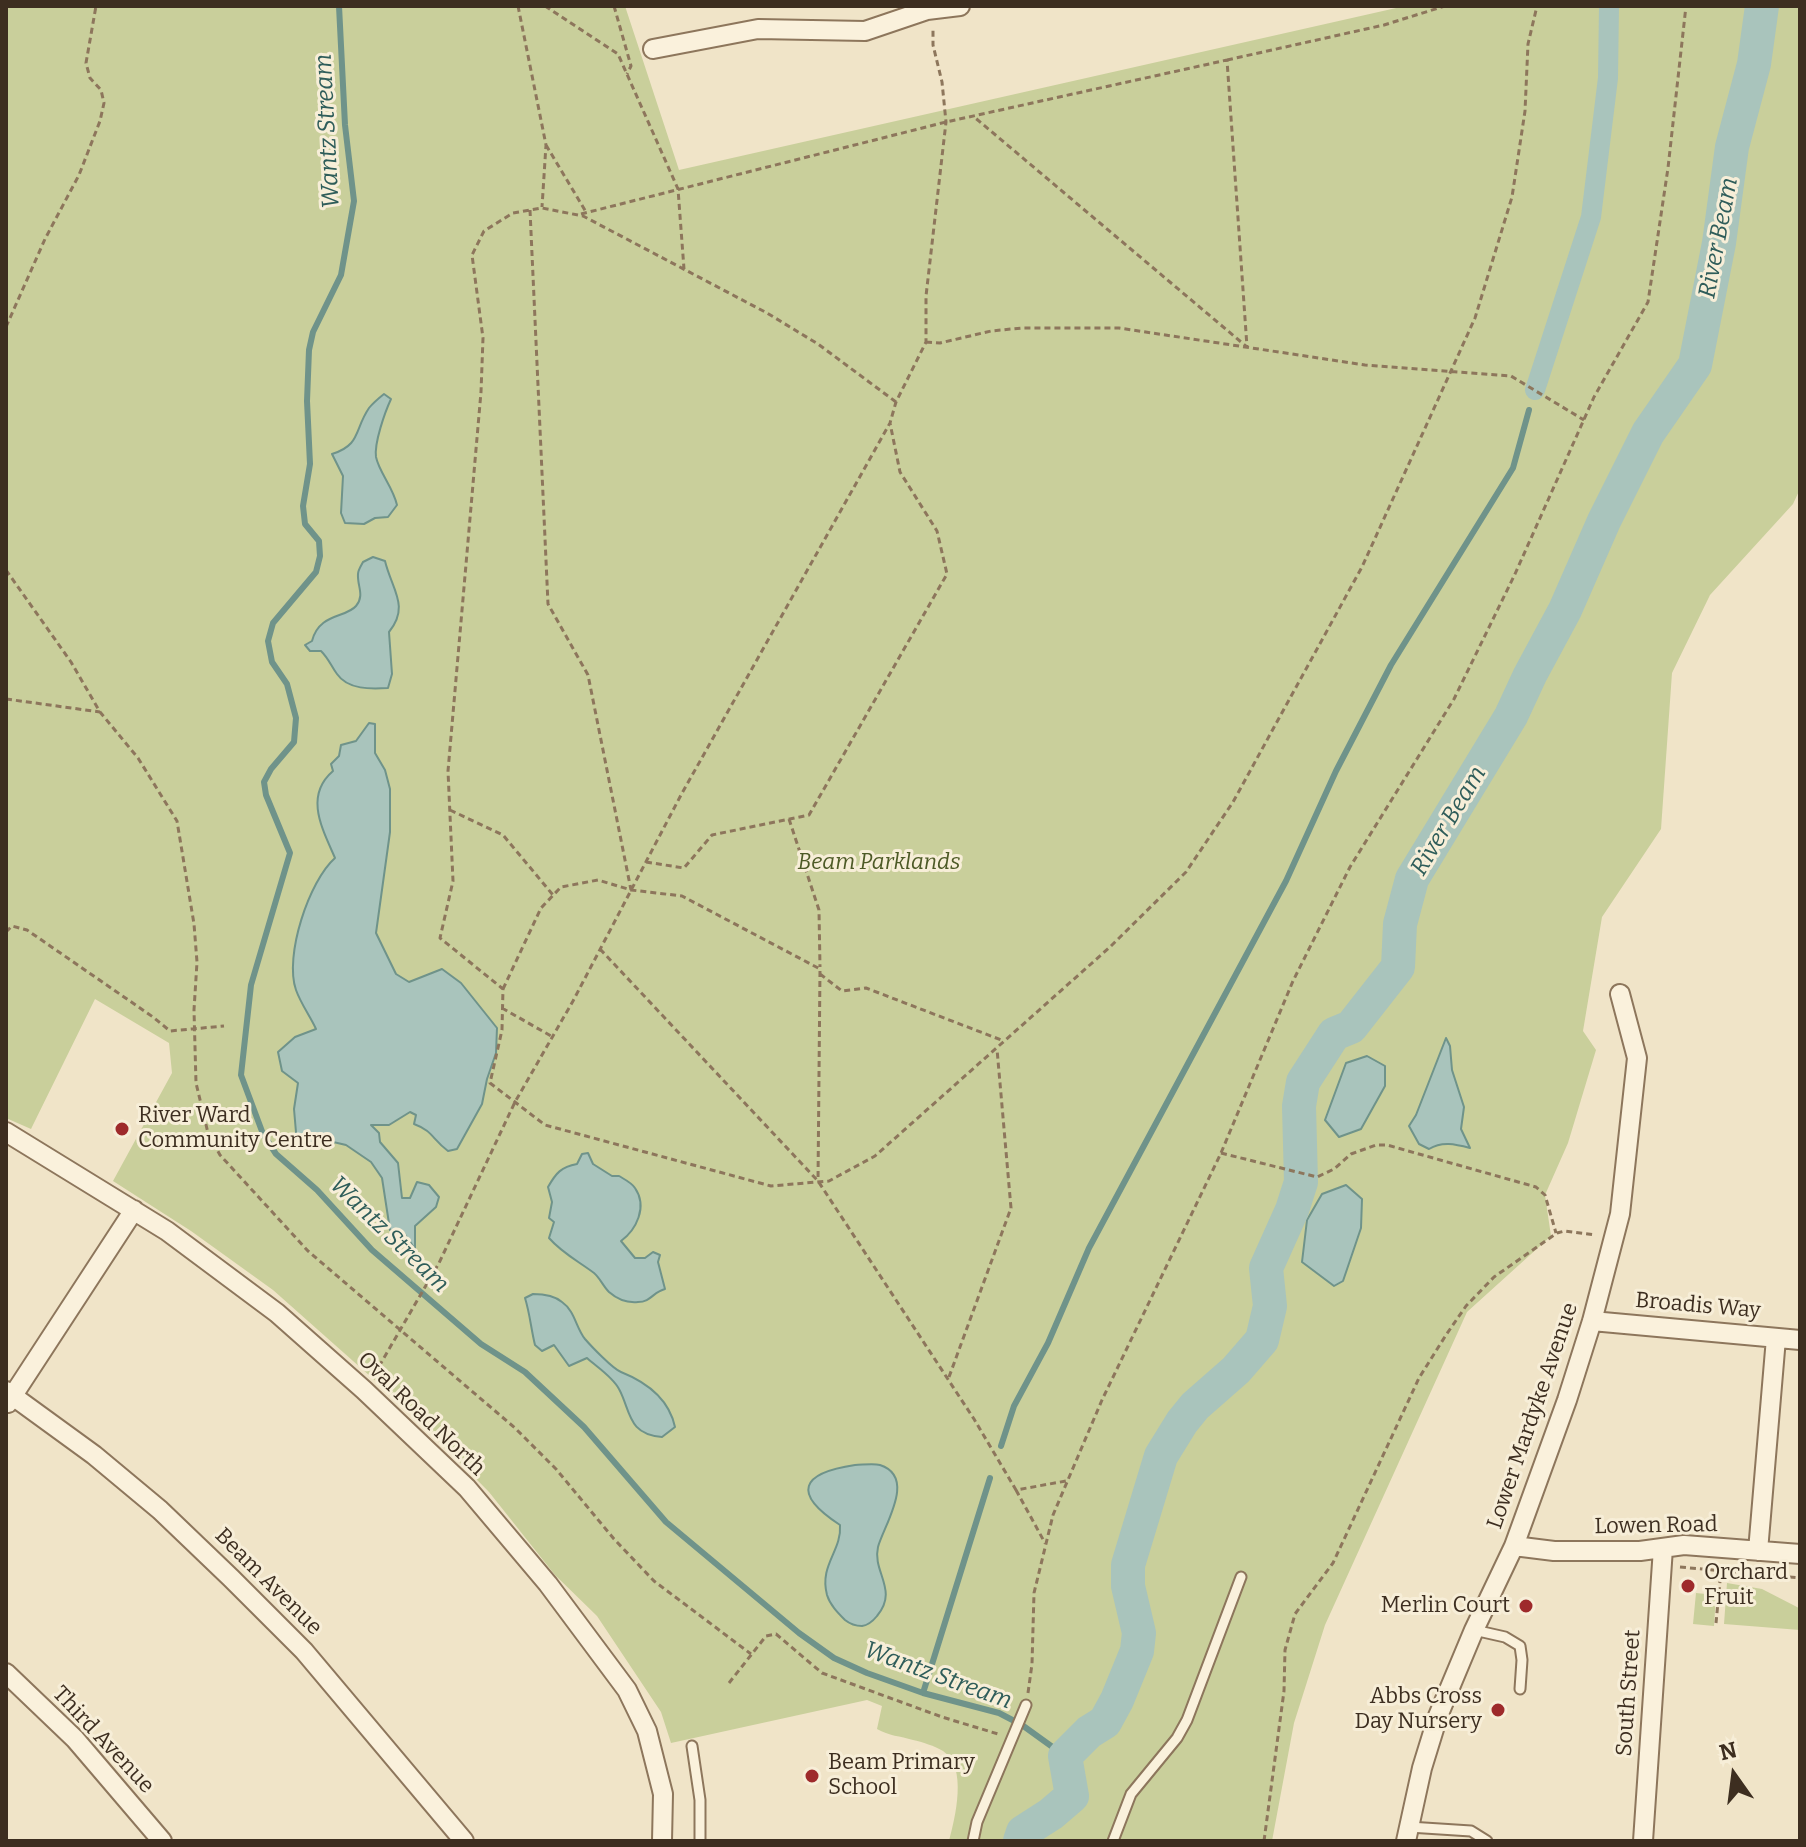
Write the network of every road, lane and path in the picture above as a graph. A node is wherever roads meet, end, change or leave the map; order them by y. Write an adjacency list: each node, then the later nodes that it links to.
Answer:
1 (96, 6): 22 (path)
2 (518, 6): 15 (path)
3 (545, 6): 12 (path)
4 (614, 6): 12 (path)
5 (960, 6): 9 (street)
6 (1445, 6): 11 (path)
7 (1537, 6): 25 (path)
8 (1686, 6): 27 (path)
9 (927, 8): 10 (street); 14 (path)
10 (653, 49)
11 (1227, 60): 13 (path); 24 (path)
12 (627, 74): 16 (path)
13 (973, 116): 14 (path); 24 (path)
14 (946, 122): 16 (path); 23 (path)
15 (546, 145): 17 (path); 19 (path)
16 (678, 189): 19 (path); 21 (path)
17 (542, 208): 18 (path); 20 (path)
18 (530, 210): 32 (path); 35 (path)
19 (586, 212): 20 (path)
20 (577, 215): 21 (path)
21 (684, 269): 26 (path)
22 (6, 327)
23 (926, 342): 24 (path); 26 (path)
24 (1247, 347): 25 (path)
25 (1451, 373): 27 (path); 46 (path)
26 (896, 402): 28 (path)
27 (1584, 420): 50 (path)
28 (890, 423): 33 (path); 34 (path)
29 (6, 570): 31 (path)
30 (6, 699): 31 (path)
31 (100, 712): 44 (path)
32 (450, 810): 36 (path); 40 (path)
33 (789, 819): 34 (path); 39 (path)
34 (646, 862): 35 (path)
35 (631, 890): 36 (path); 38 (path); 39 (path)
36 (553, 895): 40 (path)
37 (6, 932): 44 (path)
38 (600, 949): 45 (path); 51 (path)
39 (820, 971): 46 (path); 51 (path)
40 (503, 989): 42 (path)
41 (1620, 994): 54 (street, Lower Mardyke Avenue)
42 (502, 1008): 45 (path); 48 (path)
43 (224, 1026): 44 (path)
44 (196, 1030): 56 (path)
45 (552, 1037): 48 (path)
46 (1005, 1041): 47 (path)
47 (997, 1049): 51 (path); 59 (path)
48 (515, 1102): 51 (path); 56 (path)
49 (6, 1132): 52 (street, Oval Road North)
50 (1221, 1153): 53 (path); 62 (path)
51 (818, 1181): 59 (path)
52 (134, 1210): 60 (street, Oval Road North); 61 (street)
53 (1557, 1233): 54 (path); 88 (path)
54 (1613, 1237): 55 (street, Lower Mardyke Avenue)
55 (1592, 1321): 57 (street, Broadis Way); 65 (street, Lower Mardyke Avenue)
56 (401, 1332): 60 (path); 74 (path)
57 (1776, 1338): 58 (street, Broadis Way); 66 (street)
58 (1800, 1340)
59 (948, 1379): 63 (path)
60 (364, 1390): 84 (street, Oval Road North)
61 (8, 1397): 83 (street, Beam Avenue)
62 (1068, 1481): 63 (path); 64 (path)
63 (1016, 1490): 64 (path)
64 (1046, 1545): 78 (path)
65 (1514, 1546): 68 (street, Lowen Road); 73 (street, Lower Mardyke Avenue)
66 (1758, 1551): 67 (street, Lowen Road); 68 (street, Lowen Road)
67 (1800, 1554)
68 (1662, 1557): 69 (path); 90 (street, South Street)
69 (1721, 1571): 71 (path); 72 (path)
70 (1241, 1577): 87 (lane)
71 (1800, 1578)
72 (1716, 1623)
73 (1474, 1630): 77 (lane); 81 (street, Lower Mardyke Avenue)
74 (751, 1654): 76 (path); 79 (path)
75 (6, 1673): 82 (street, Third Avenue)
76 (729, 1683)
77 (1520, 1689)
78 (1026, 1705): 79 (lane)
79 (1013, 1739): 86 (lane)
80 (692, 1746): 85 (lane)
81 (1408, 1834): 89 (lane)
82 (162, 1841)
83 (464, 1841)
84 (662, 1841)
85 (700, 1841)
86 (973, 1841)
87 (1113, 1841)
88 (1264, 1841)
89 (1487, 1841)
90 (1643, 1841)

